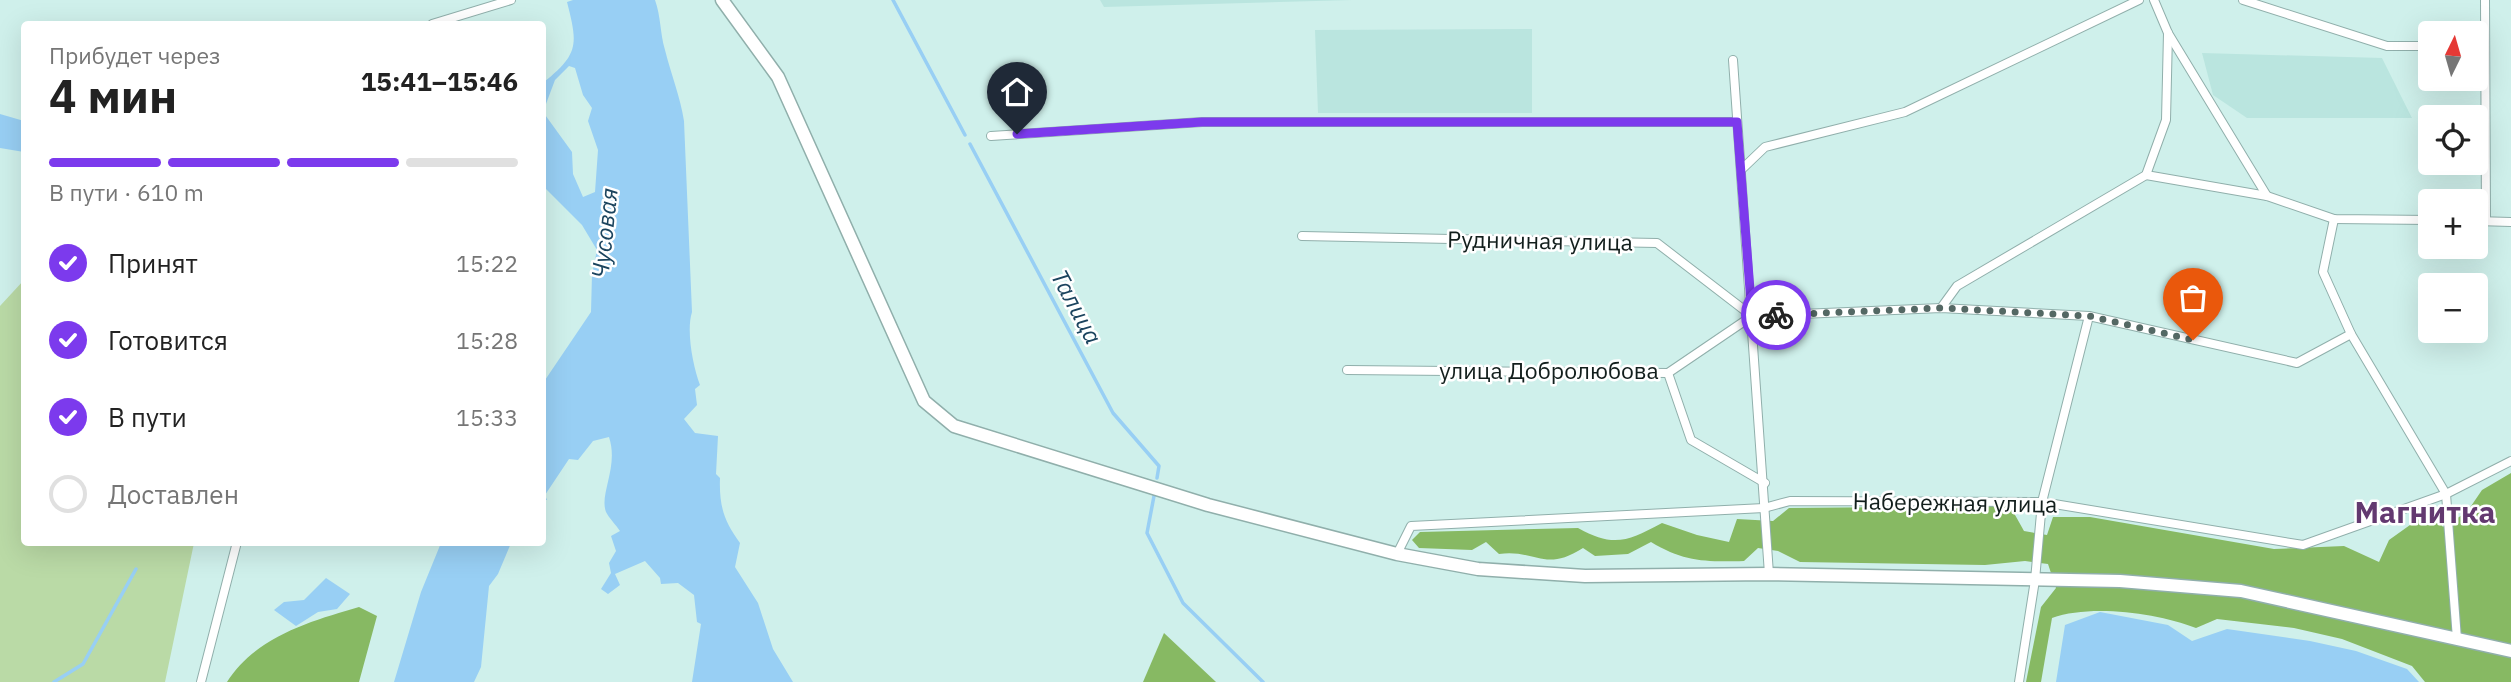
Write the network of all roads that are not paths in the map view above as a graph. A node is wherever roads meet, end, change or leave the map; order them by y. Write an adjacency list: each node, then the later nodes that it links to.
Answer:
1 (512, 0): 7 (street)
2 (722, 0): 36 (street)
3 (2139, 0): 15 (street)
4 (2154, 0): 9 (street)
5 (2243, 0): 10 (street)
6 (2485, 0): 8 (street)
7 (442, 21)
8 (2485, 21)
9 (2168, 33): 16 (street); 18 (street)
10 (2418, 46)
11 (1733, 60): 13 (street)
12 (2485, 91): 17 (street)
13 (1737, 122): 14 (street); 15 (street)
14 (991, 136)
15 (1742, 169): 25 (street)
16 (2146, 175): 18 (street); 24 (street)
17 (2482, 189)
18 (2267, 196): 19 (street)
19 (2334, 219): 20 (street); 27 (street)
20 (2418, 220)
21 (2488, 221): 22 (street)
22 (2511, 222)
23 (1302, 236): 25 (street, Рудничная улица)
24 (1941, 308): 25 (street); 26 (street)
25 (1752, 316): 29 (street, улица Добролюбова); 31 (street)
26 (2089, 316): 27 (street); 33 (street)
27 (2351, 334): 32 (street)
28 (1347, 370): 29 (street, улица Добролюбова)
29 (1668, 373): 31 (street)
30 (2511, 461): 32 (street, Набережная улица)
31 (1765, 483): 34 (street)
32 (2446, 494): 33 (street, Набережная улица); 39 (street)
33 (2042, 502): 34 (street, Набережная улица); 38 (street)
34 (1765, 508): 36 (street, Набережная улица); 37 (street)
35 (236, 546): 41 (street)
36 (1397, 554): 37 (street)
37 (1769, 574): 38 (street)
38 (2035, 580): 39 (street); 42 (street)
39 (2457, 639): 40 (street)
40 (2511, 651)
41 (201, 682)
42 (2019, 682)

